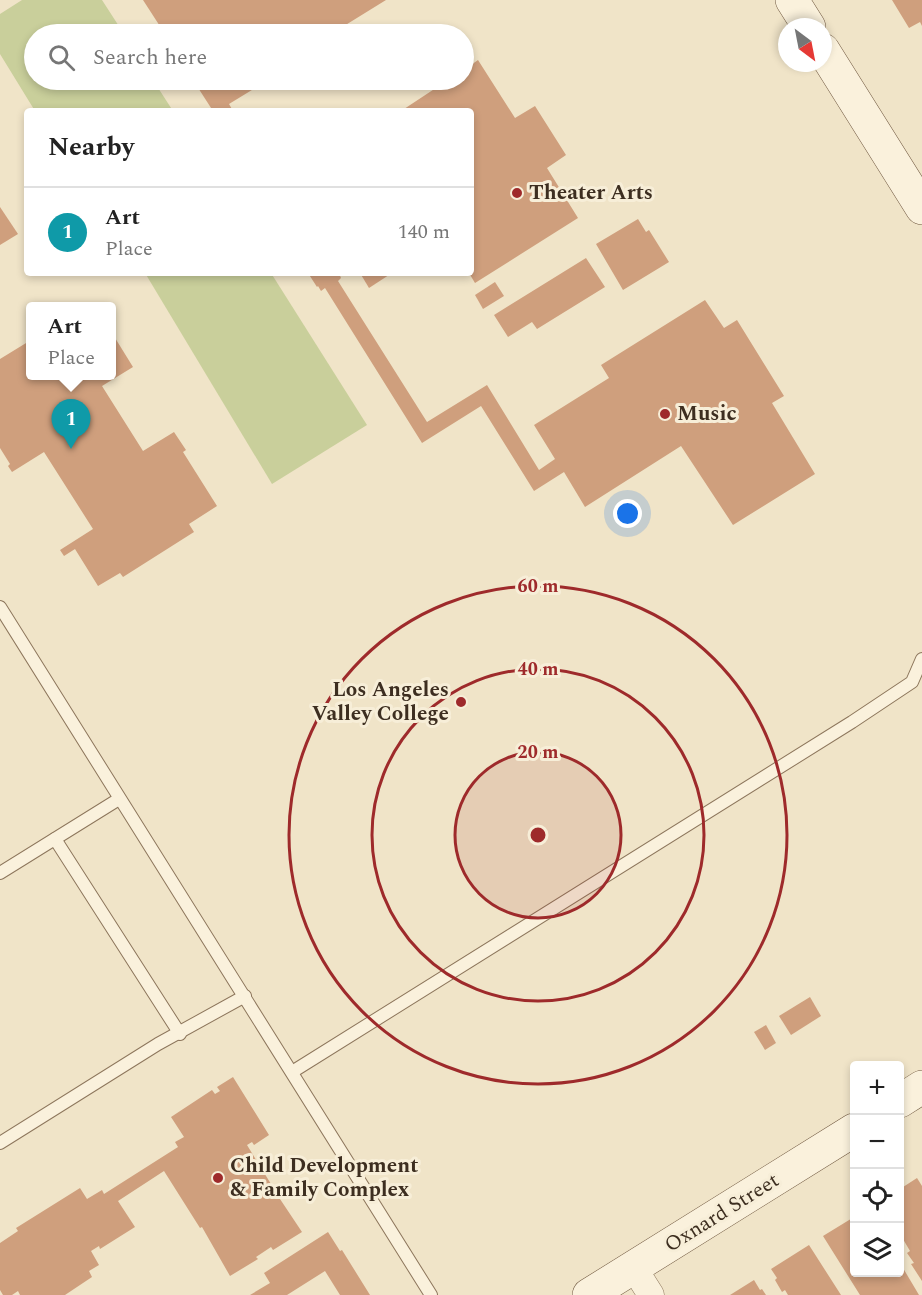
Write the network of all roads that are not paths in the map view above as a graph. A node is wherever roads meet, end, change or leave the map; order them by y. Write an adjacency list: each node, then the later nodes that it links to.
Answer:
1 (792, 0): 2 (main road)
2 (803, 18)
3 (832, 64): 4 (main road)
4 (922, 208)
5 (0, 608): 7 (lane)
6 (922, 659): 12 (lane)
7 (119, 798): 8 (lane); 10 (lane)
8 (55, 839): 9 (lane); 11 (lane)
9 (0, 873)
10 (245, 996): 11 (lane); 12 (lane)
11 (180, 1034): 16 (lane)
12 (292, 1072): 18 (lane)
13 (922, 1087): 14 (main road)
14 (904, 1098)
15 (850, 1133): 17 (main road, Oxnard Street)
16 (0, 1143)
17 (634, 1268): 19 (main road, Oxnard Street); 20 (street)
18 (430, 1295)
19 (589, 1295)
20 (651, 1295)

